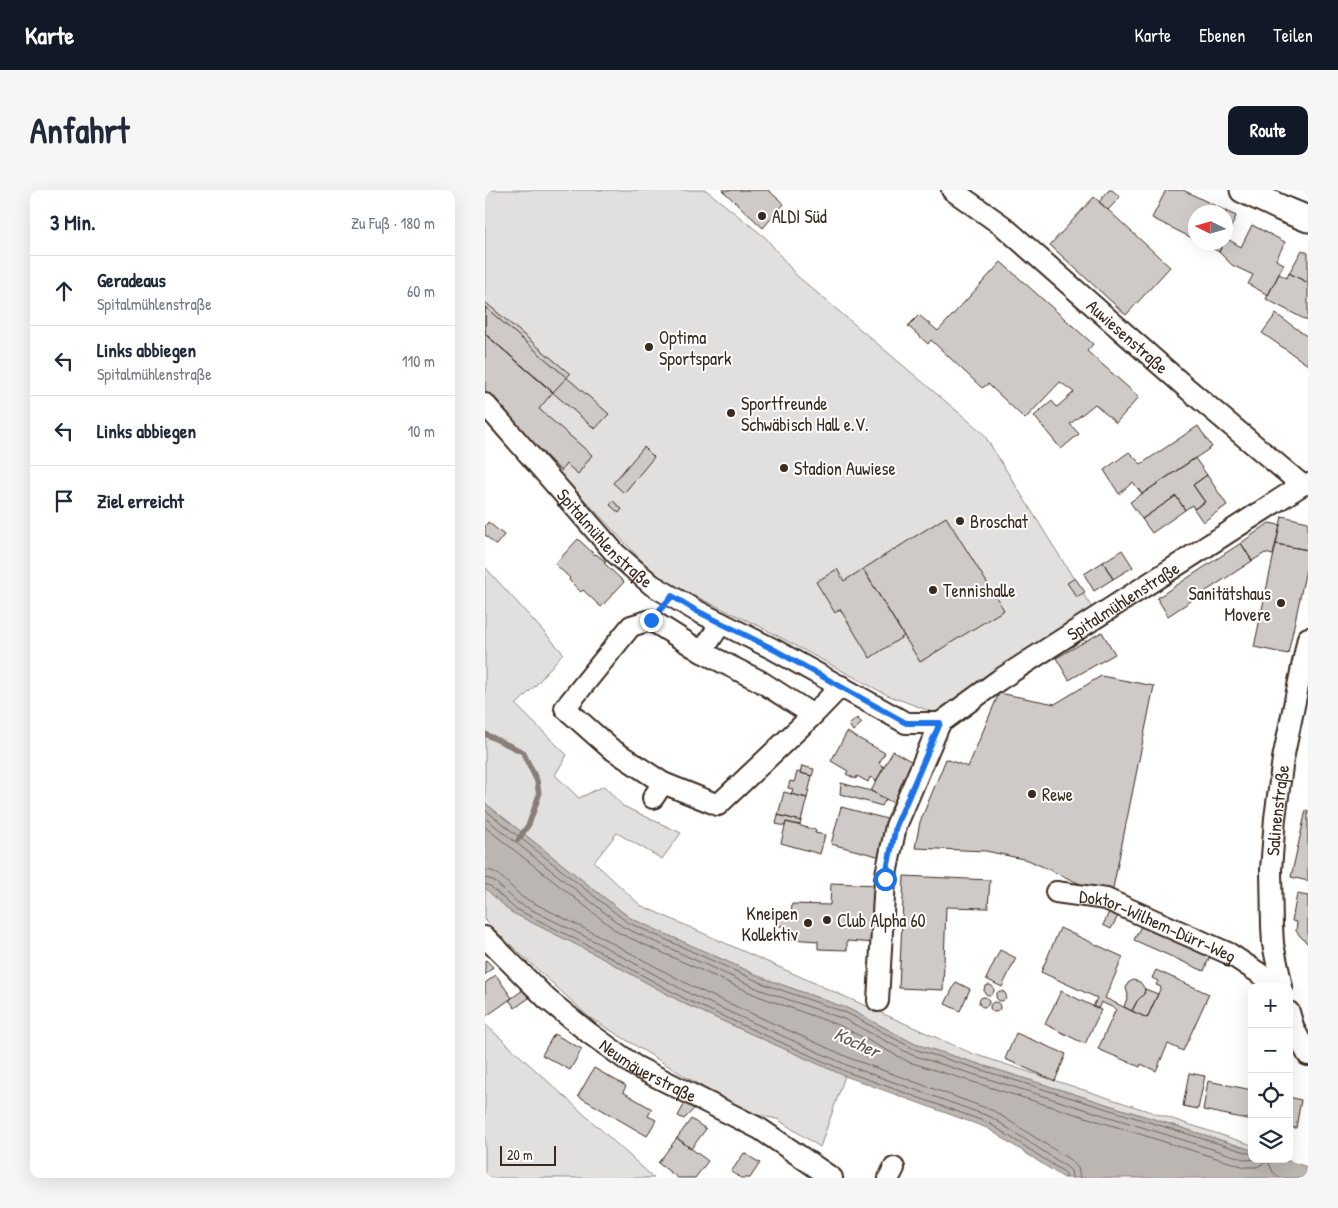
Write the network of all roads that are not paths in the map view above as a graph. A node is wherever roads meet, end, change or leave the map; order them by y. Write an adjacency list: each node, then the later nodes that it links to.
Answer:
1 (952, 190): 5 (street, Auwiesenstraße)
2 (1243, 190): 3 (main road)
3 (1308, 220)
4 (485, 404): 6 (street, Spitalmühlenstraße)
5 (1305, 484): 13 (street, Spitalmühlenstraße)
6 (672, 596): 7 (street); 8 (street, Spitalmühlenstraße)
7 (651, 620): 10 (street); 12 (street)
8 (721, 623): 10 (street); 11 (street, Spitalmühlenstraße)
9 (1308, 638): 17 (street, Salinenstraße)
10 (702, 652): 12 (street)
11 (841, 686): 12 (street); 13 (street, Spitalmühlenstraße)
12 (813, 715)
13 (940, 723): 18 (street)
14 (1055, 892): 16 (street, Doktor-Wilhem-Dürr-Weg)
15 (485, 937): 21 (street, Neumäuerstraße)
16 (1275, 983)
17 (1280, 983)
18 (879, 1001)
19 (1293, 1026): 20 (street)
20 (1308, 1055)
21 (832, 1178)

